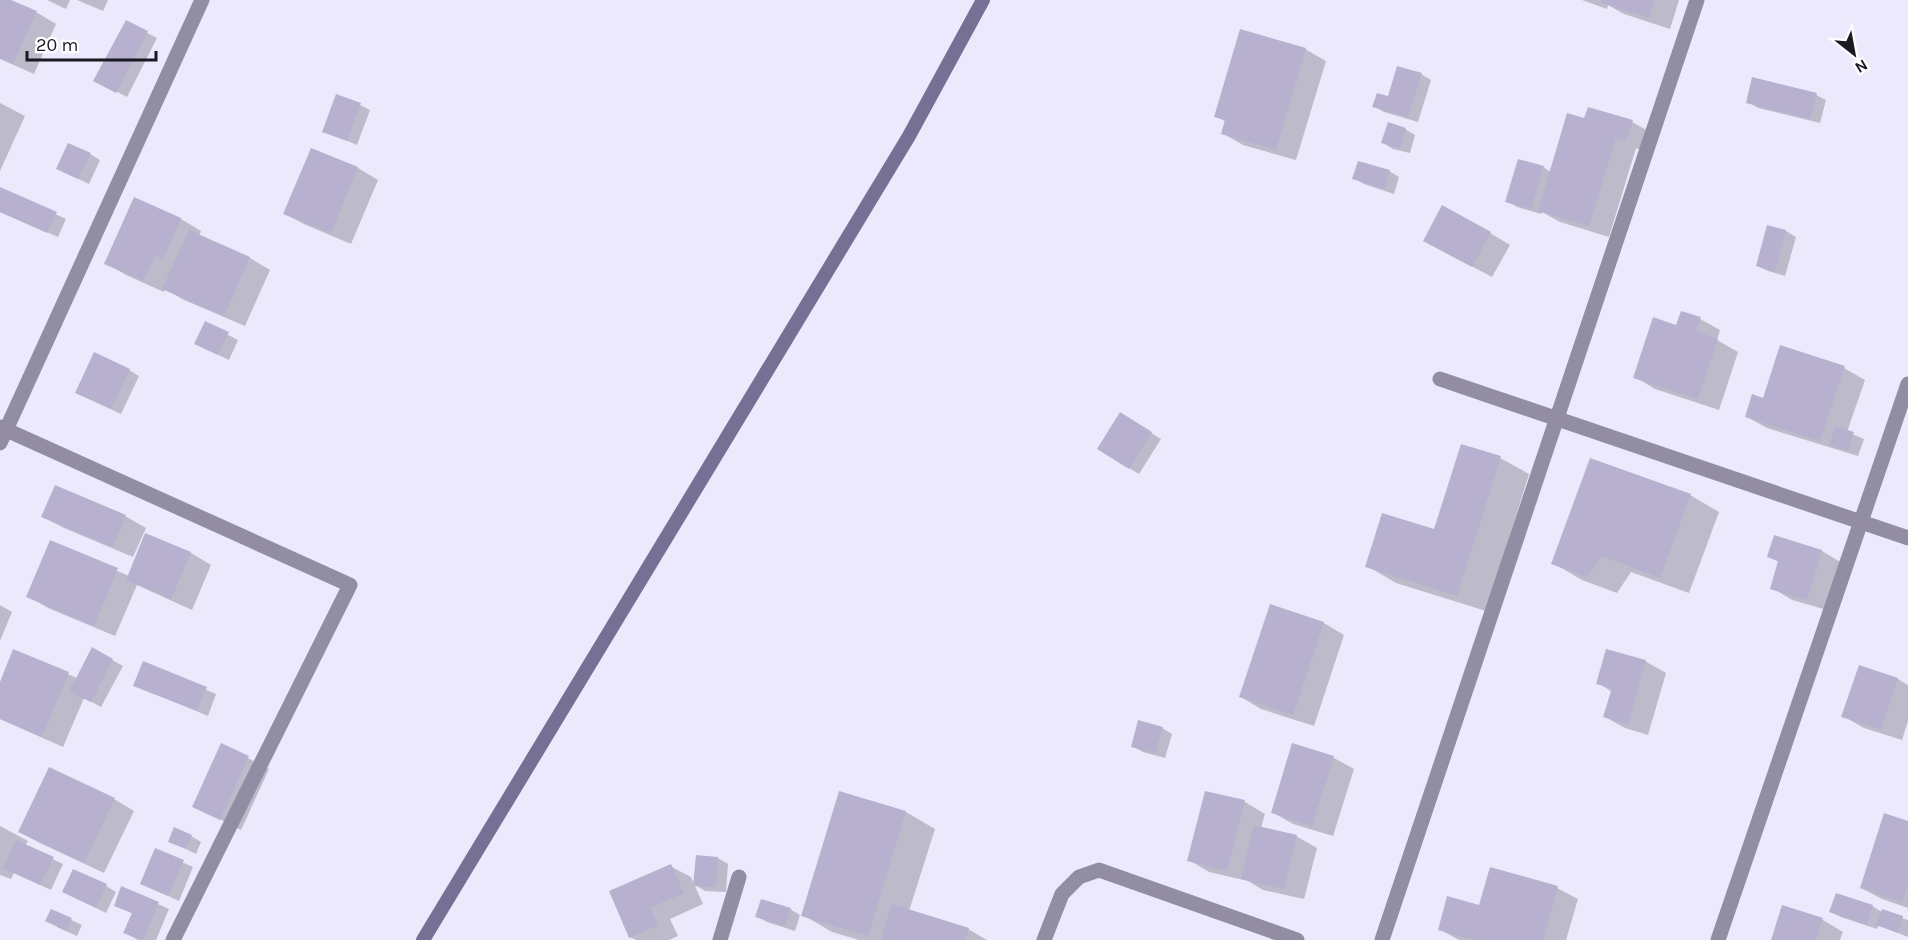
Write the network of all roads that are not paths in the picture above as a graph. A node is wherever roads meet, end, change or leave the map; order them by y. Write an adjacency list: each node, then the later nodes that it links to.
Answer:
1 (202, 0): 6 (street)
2 (1697, 0): 5 (street)
3 (1440, 379): 5 (street)
4 (1908, 384): 7 (street)
5 (1556, 419): 7 (street); 14 (street)
6 (2, 433): 10 (street)
7 (1861, 522): 8 (street); 15 (street)
8 (1908, 538)
9 (739, 877): 11 (street)
10 (175, 939)
11 (720, 940)
12 (1044, 940): 13 (street)
13 (1297, 940)
14 (1382, 940)
15 (1718, 940)

